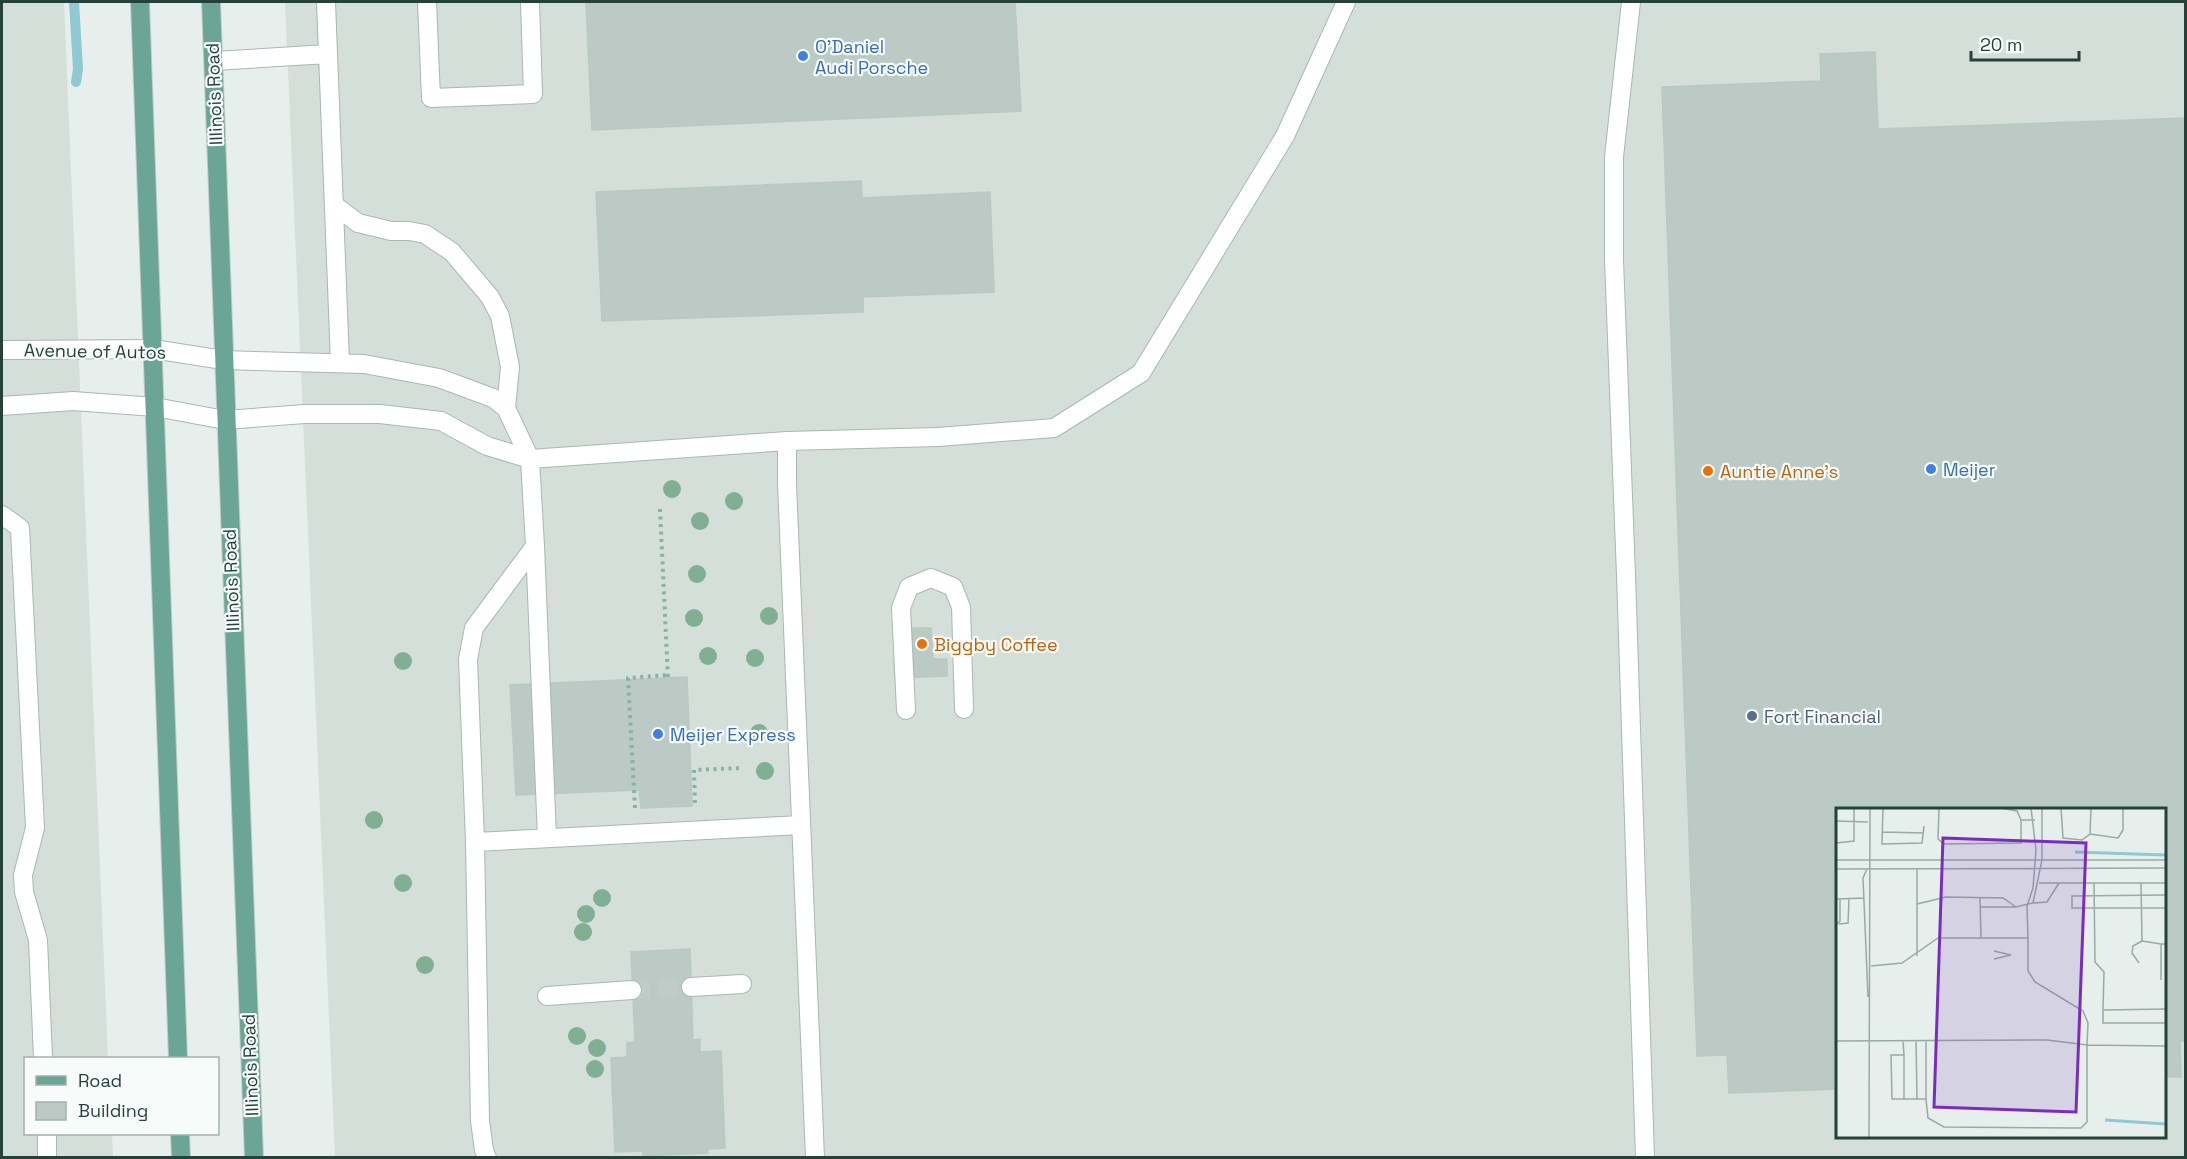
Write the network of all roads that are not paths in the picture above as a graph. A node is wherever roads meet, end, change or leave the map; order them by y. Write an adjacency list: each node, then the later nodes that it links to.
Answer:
1 (140, 2): 11 (main road)
2 (211, 2): 9 (main road, Illinois Road)
3 (326, 2): 8 (street)
4 (427, 2): 5 (street)
5 (530, 2)
6 (1346, 2): 19 (street)
7 (1631, 2): 41 (street)
8 (328, 54): 9 (street); 10 (street)
9 (214, 61): 13 (main road, Illinois Road)
10 (334, 205): 14 (street); 17 (street)
11 (153, 349): 12 (street, Avenue of Autos); 13 (street, Avenue of Autos); 16 (main road)
12 (2, 350)
13 (223, 360): 14 (street, Avenue of Autos); 18 (main road, Illinois Road)
14 (340, 363): 17 (street, Avenue of Autos)
15 (2, 406): 16 (street)
16 (155, 407): 18 (street); 33 (main road)
17 (506, 408): 20 (street)
18 (225, 420): 20 (street); 38 (main road, Illinois Road)
19 (787, 441): 20 (street); 25 (street)
20 (530, 459): 22 (street)
21 (2, 515): 32 (street)
22 (536, 546): 26 (street); 27 (street)
23 (964, 709): 24 (street)
24 (906, 710)
25 (801, 825): 26 (street); 40 (street)
26 (547, 838): 27 (street)
27 (475, 842): 39 (street)
28 (742, 984): 29 (street)
29 (691, 987)
30 (632, 990): 31 (street)
31 (547, 996)
32 (43, 1057)
33 (178, 1057)
34 (47, 1135): 36 (street)
35 (180, 1135): 37 (main road)
36 (46, 1158)
37 (181, 1158)
38 (254, 1158)
39 (487, 1158)
40 (815, 1158)
41 (1645, 1158)

